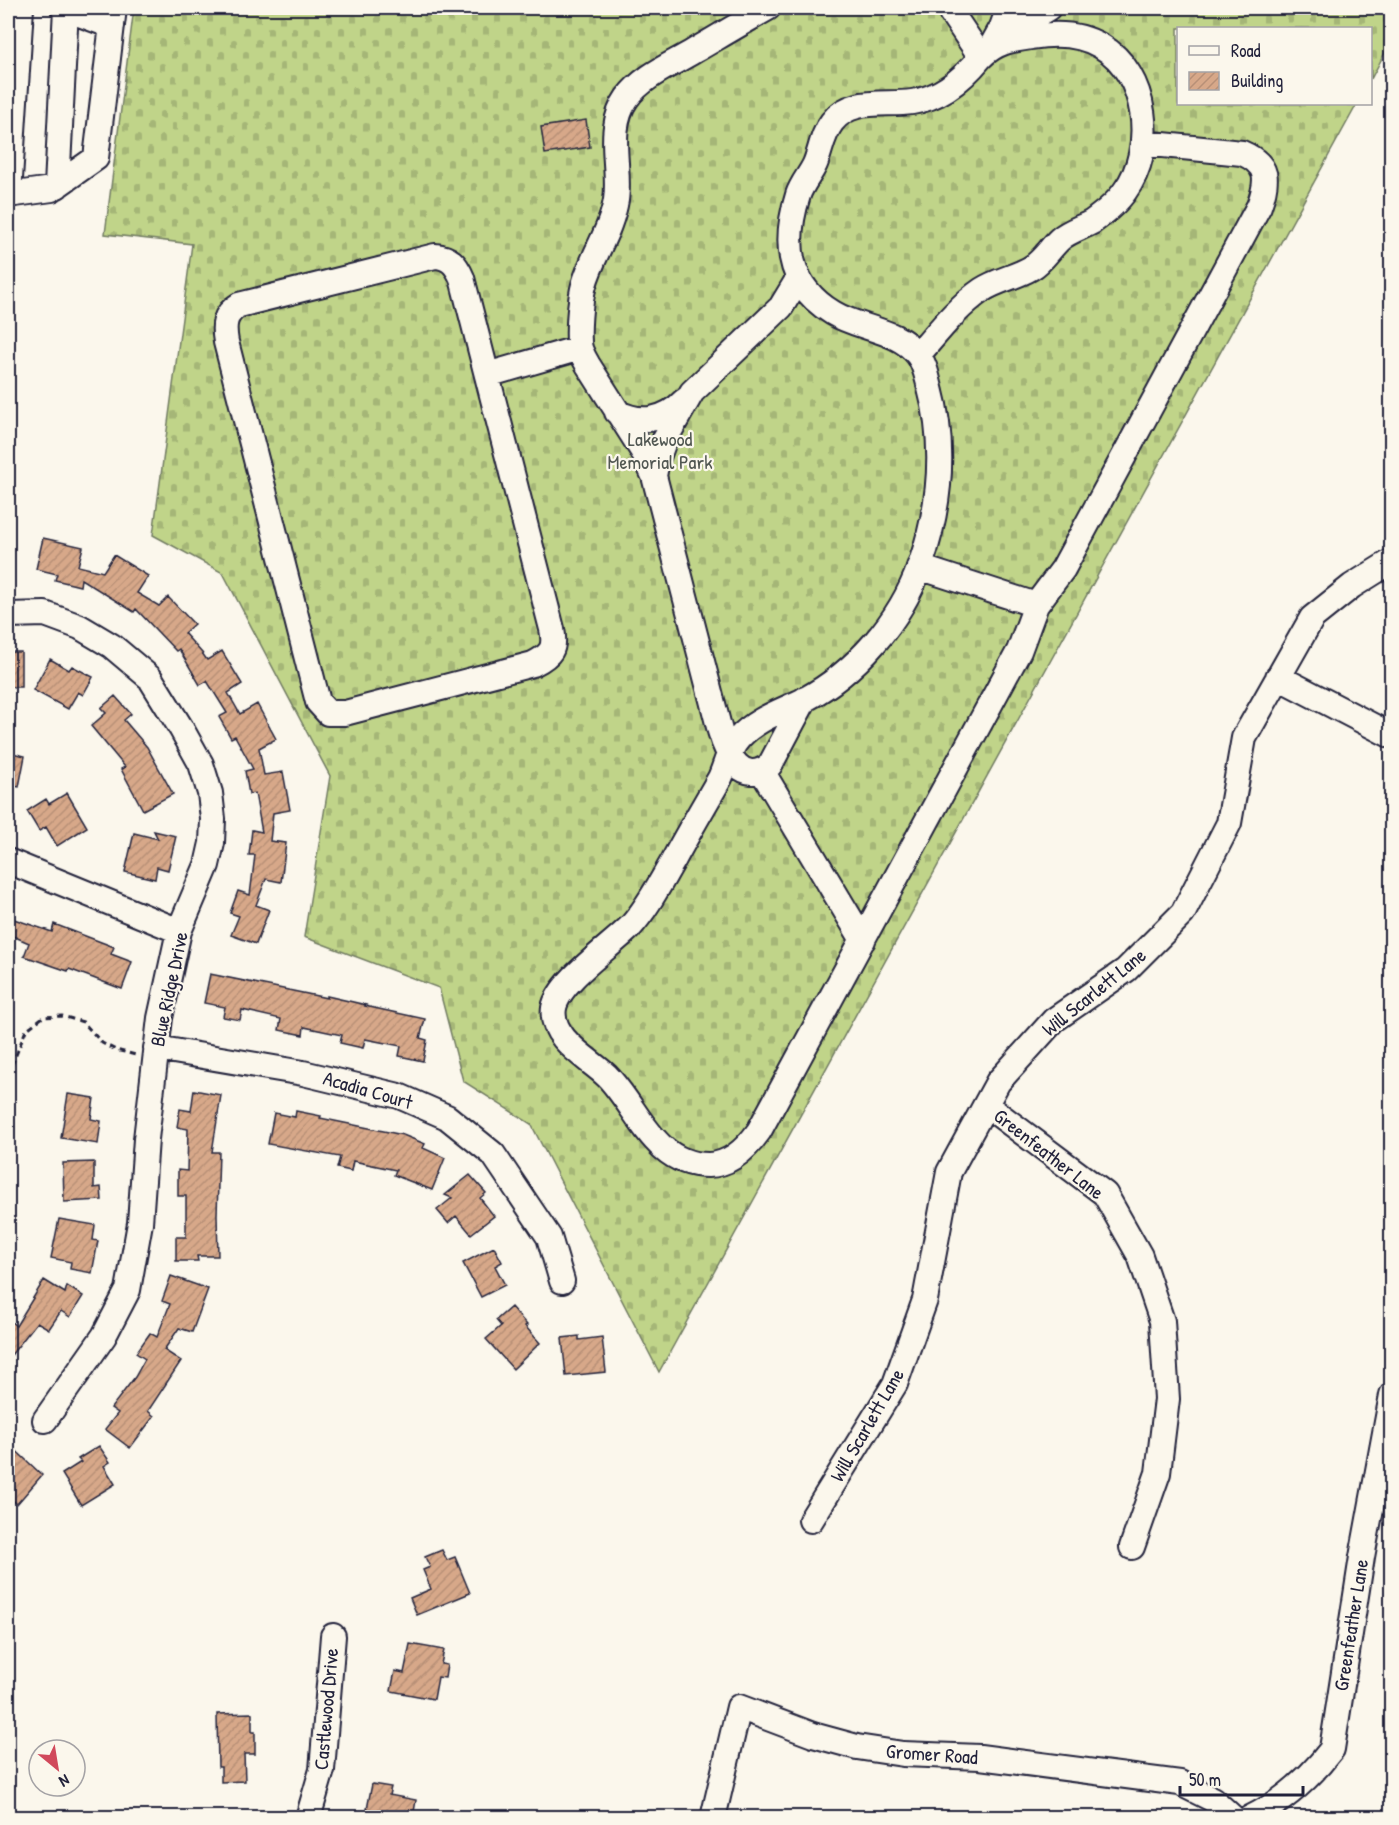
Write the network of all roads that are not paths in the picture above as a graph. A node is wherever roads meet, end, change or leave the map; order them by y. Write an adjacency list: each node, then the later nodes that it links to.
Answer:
1 (21, 8): 11 (street)
2 (64, 8): 7 (street); 10 (street)
3 (768, 8): 13 (street)
4 (948, 8): 8 (street)
5 (1009, 8): 8 (street)
6 (1048, 8): 8 (street)
7 (113, 17): 10 (street)
8 (992, 49): 9 (street); 12 (street)
9 (1143, 143): 14 (street); 21 (street)
10 (57, 186): 11 (street)
11 (8, 194)
12 (798, 279): 14 (street); 16 (street)
13 (580, 348): 15 (street); 17 (street)
14 (918, 355): 20 (street)
15 (487, 375): 15 (street)
16 (692, 392): 17 (street); 18 (street)
17 (617, 412): 18 (street)
18 (654, 476): 26 (street)
19 (1392, 561): 23 (street, Will Scarlett Lane)
20 (919, 567): 21 (street); 24 (street)
21 (1036, 605): 30 (street)
22 (8, 615): 29 (street, Blue Ridge Drive)
23 (1278, 677): 25 (street); 32 (street, Will Scarlett Lane)
24 (805, 699): 26 (street); 27 (street)
25 (1392, 736)
26 (729, 756): 27 (street); 30 (street)
27 (762, 771): 30 (street)
28 (8, 861): 29 (street)
29 (179, 931): 31 (street, Blue Ridge Drive)
30 (863, 940)
31 (156, 1054): 33 (street, Acadia Court); 35 (street, Blue Ridge Drive)
32 (986, 1105): 36 (street, Will Scarlett Lane); 37 (street, Greenfeather Lane)
33 (562, 1281)
34 (1392, 1395): 42 (street, Greenfeather Lane)
35 (45, 1420)
36 (811, 1520)
37 (1132, 1547)
38 (333, 1636): 39 (street, Castlewood Drive)
39 (308, 1818)
40 (713, 1818): 41 (street, Gromer Road)
41 (1233, 1818)
42 (1250, 1818)

